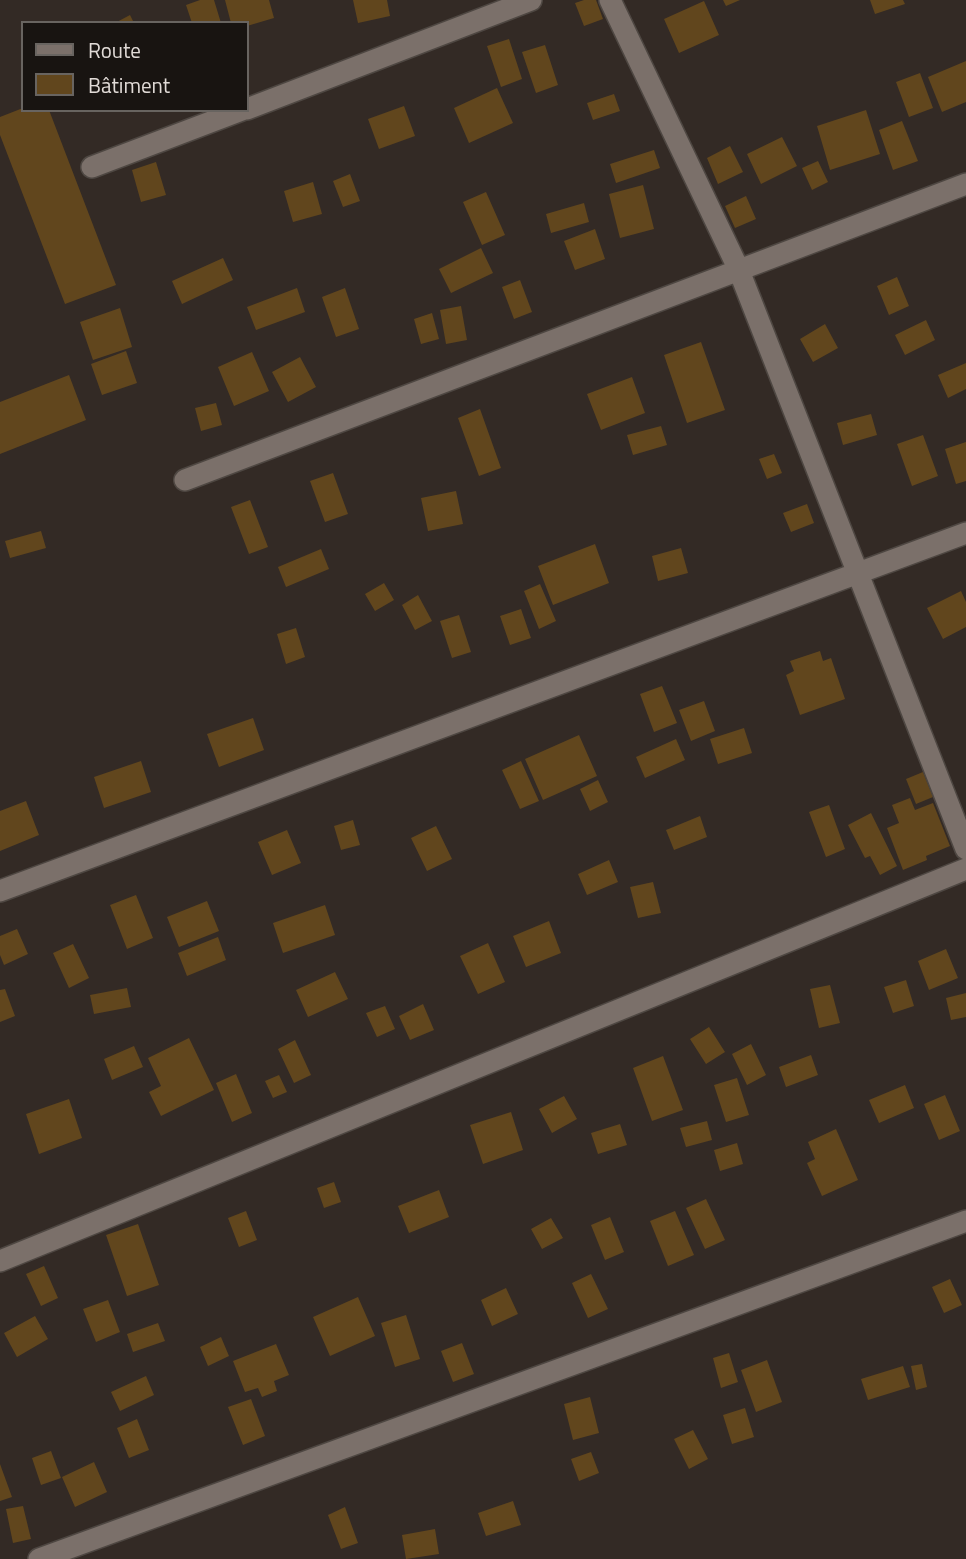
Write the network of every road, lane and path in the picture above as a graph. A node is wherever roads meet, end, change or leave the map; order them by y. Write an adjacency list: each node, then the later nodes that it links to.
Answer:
1 (531, 0): 3 (street)
2 (610, 0): 7 (street)
3 (248, 107)
4 (236, 112): 5 (street)
5 (92, 167)
6 (966, 184): 7 (street)
7 (738, 268): 8 (street); 10 (street)
8 (185, 480)
9 (966, 533): 10 (street)
10 (858, 575): 11 (street); 13 (street)
11 (966, 849)
12 (966, 869): 16 (street)
13 (0, 891)
14 (966, 1208): 15 (street)
15 (958, 1224): 17 (street)
16 (0, 1261)
17 (39, 1559)

